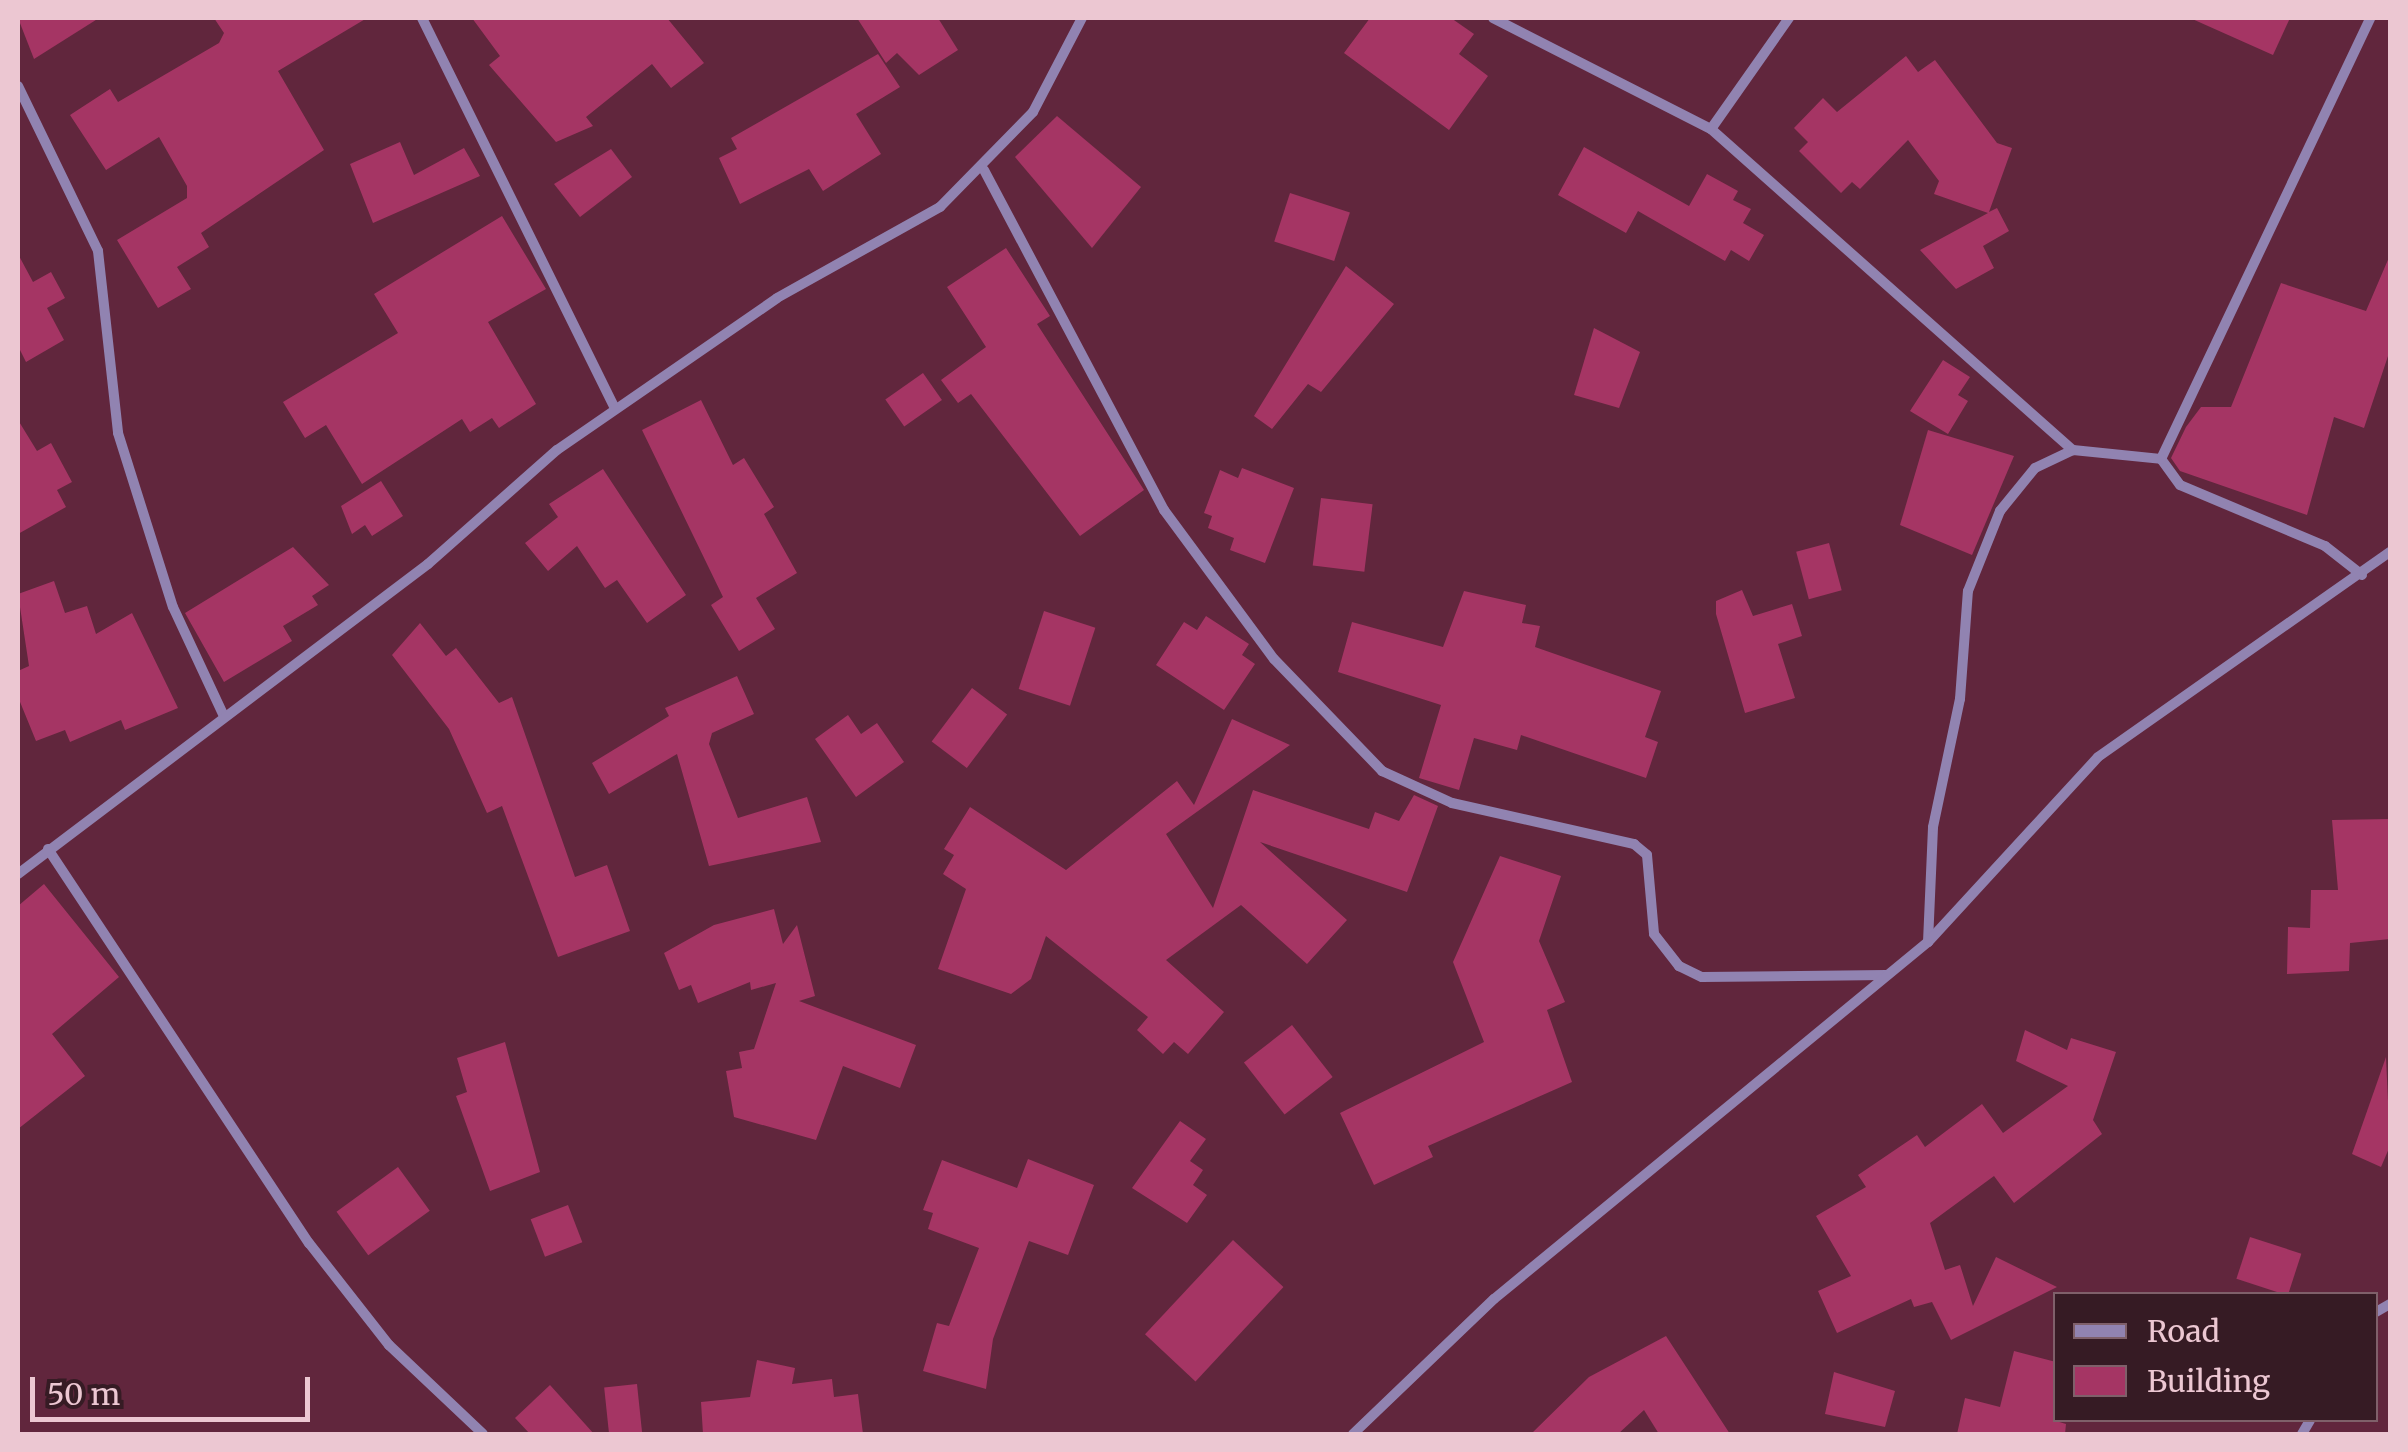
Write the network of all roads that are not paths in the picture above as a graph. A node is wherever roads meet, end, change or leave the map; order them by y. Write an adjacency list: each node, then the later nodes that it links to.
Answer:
1 (422, 18): 9 (street)
2 (1082, 18): 8 (street)
3 (1493, 18): 7 (street)
4 (1789, 18): 7 (street)
5 (2370, 18): 11 (street)
6 (18, 86): 14 (street)
7 (1712, 129): 10 (street)
8 (984, 170): 9 (street); 18 (street)
9 (615, 409): 14 (street)
10 (2073, 450): 11 (street); 17 (street)
11 (2160, 459): 13 (street)
12 (2390, 552): 13 (street)
13 (2362, 575): 17 (street)
14 (224, 714): 15 (street)
15 (48, 849): 16 (street); 19 (street)
16 (18, 874)
17 (1928, 942): 18 (street)
18 (1886, 975): 20 (street)
19 (483, 1434)
20 (1354, 1434)

